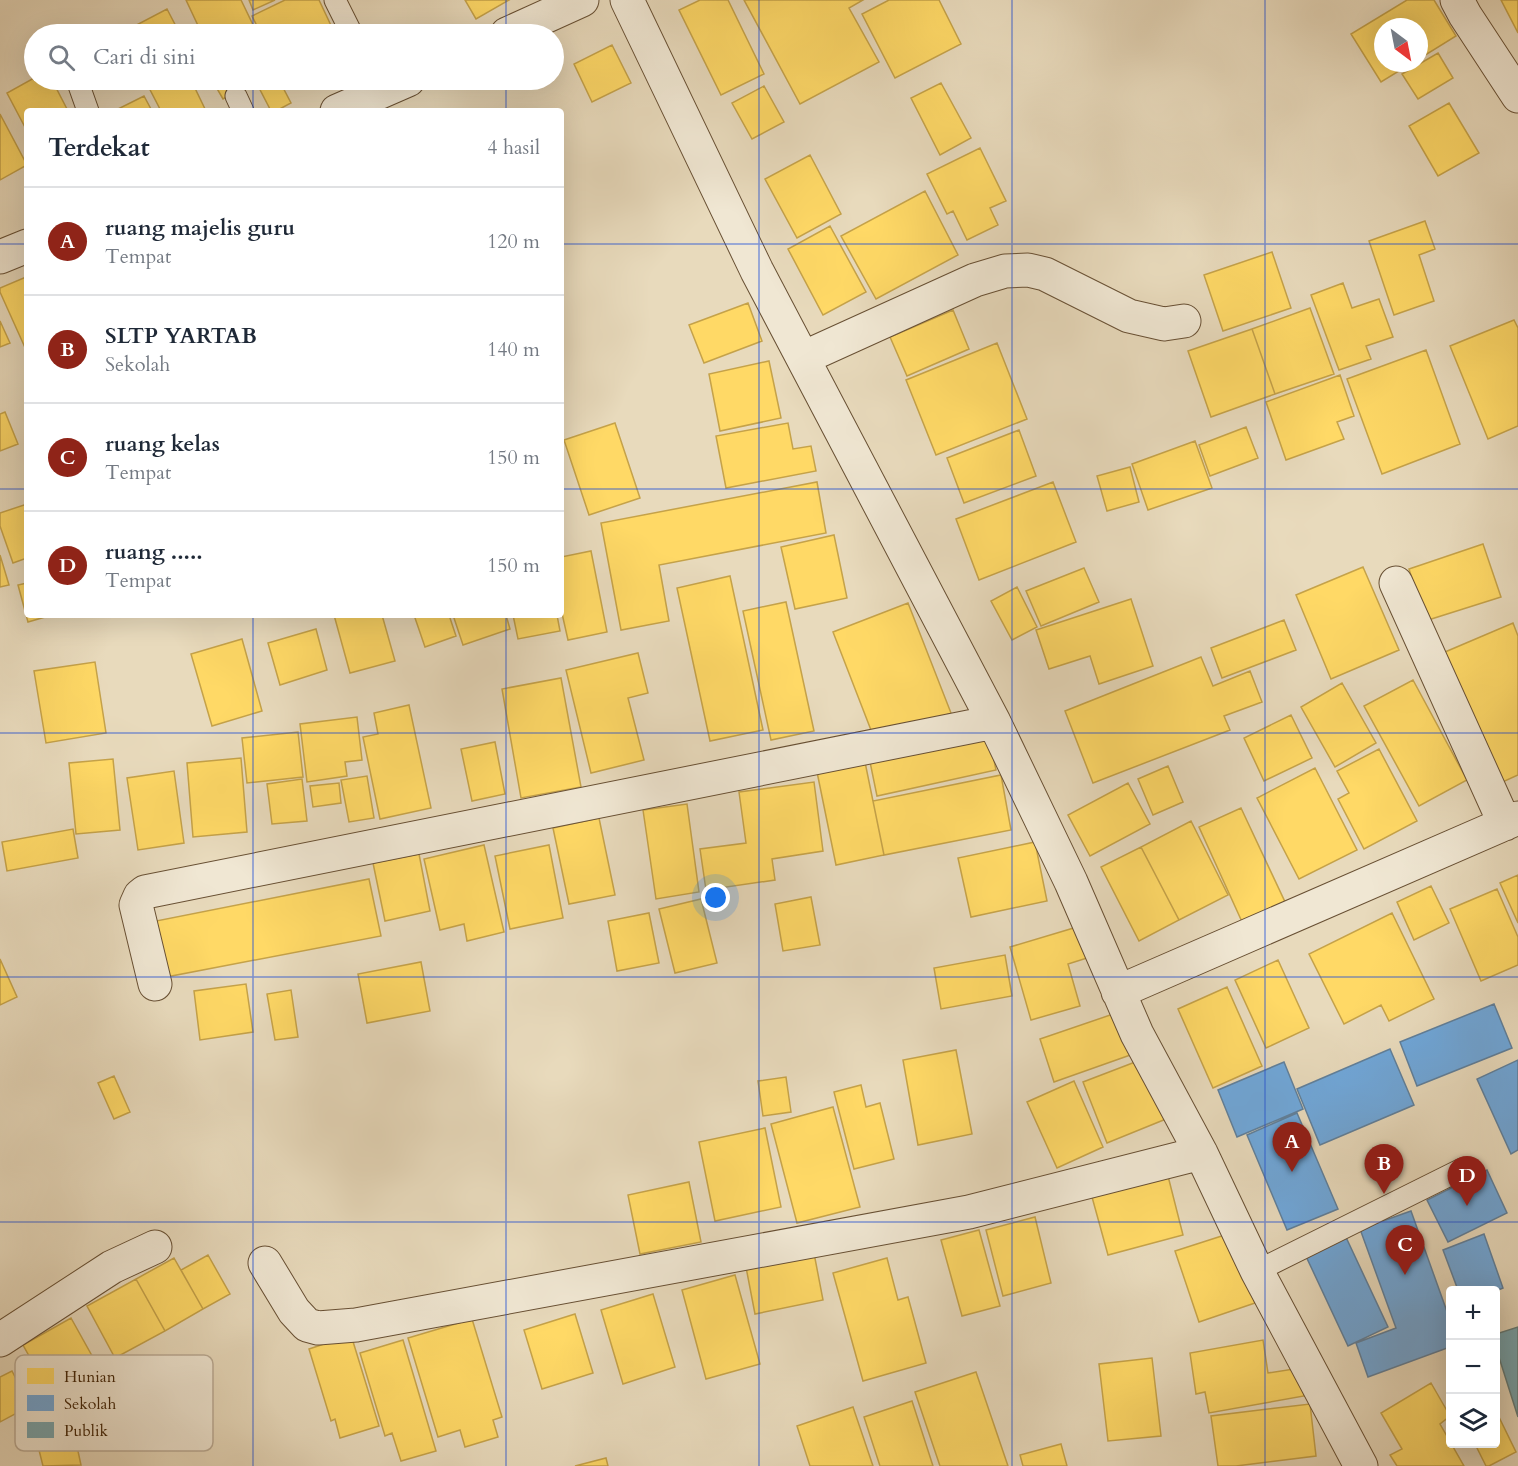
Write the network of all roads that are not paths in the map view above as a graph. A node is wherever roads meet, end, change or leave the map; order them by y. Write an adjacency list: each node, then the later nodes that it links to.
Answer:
1 (335, 0): 5 (lane)
2 (582, 0): 6 (street)
3 (627, 0): 15 (street)
4 (1457, 0): 9 (street)
5 (347, 24)
6 (529, 24)
7 (81, 90): 10 (lane)
8 (376, 90): 11 (street)
9 (1518, 96)
10 (87, 108)
11 (343, 108)
12 (24, 247): 13 (street)
13 (0, 257)
14 (1184, 321): 15 (street)
15 (803, 358): 17 (street)
16 (1396, 583): 18 (street)
17 (994, 722): 19 (street); 20 (street)
18 (1512, 821): 20 (street)
19 (155, 984)
20 (1118, 992): 21 (street)
21 (1201, 1153): 24 (street); 25 (street)
22 (1462, 1169): 25 (lane)
23 (155, 1247): 26 (street)
24 (265, 1263)
25 (1257, 1271): 27 (street)
26 (0, 1340)
27 (1361, 1466)

